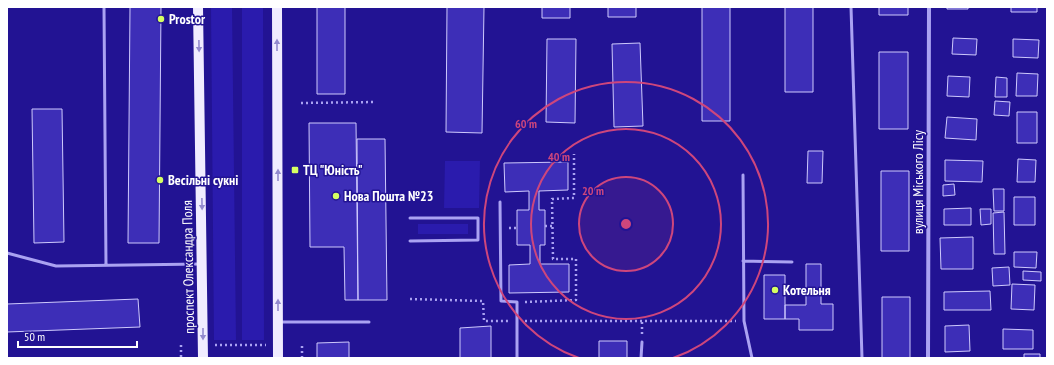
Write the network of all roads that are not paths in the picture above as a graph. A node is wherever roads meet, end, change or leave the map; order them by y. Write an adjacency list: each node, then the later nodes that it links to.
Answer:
1 (104, 7): 14 (lane)
2 (198, 7): 13 (main road, проспект Олександра Поля, one-way to 13)
3 (277, 7): 15 (main road, one-way to 3)
4 (851, 7): 23 (lane)
5 (929, 7): 24 (street, вулиця Міського Лісу)
6 (743, 175): 11 (lane)
7 (500, 202): 20 (lane)
8 (410, 218): 9 (lane)
9 (410, 241)
10 (7, 253): 14 (lane)
11 (743, 262): 12 (lane); 22 (lane)
12 (792, 262)
13 (203, 264): 14 (lane); 18 (main road, проспект Олександра Поля, one-way to 18)
14 (106, 265)
15 (278, 322): 16 (lane); 19 (main road)
16 (369, 322)
17 (642, 342): 21 (lane)
18 (203, 358)
19 (278, 358)
20 (517, 358)
21 (641, 358)
22 (752, 358)
23 (862, 358)
24 (928, 358)

